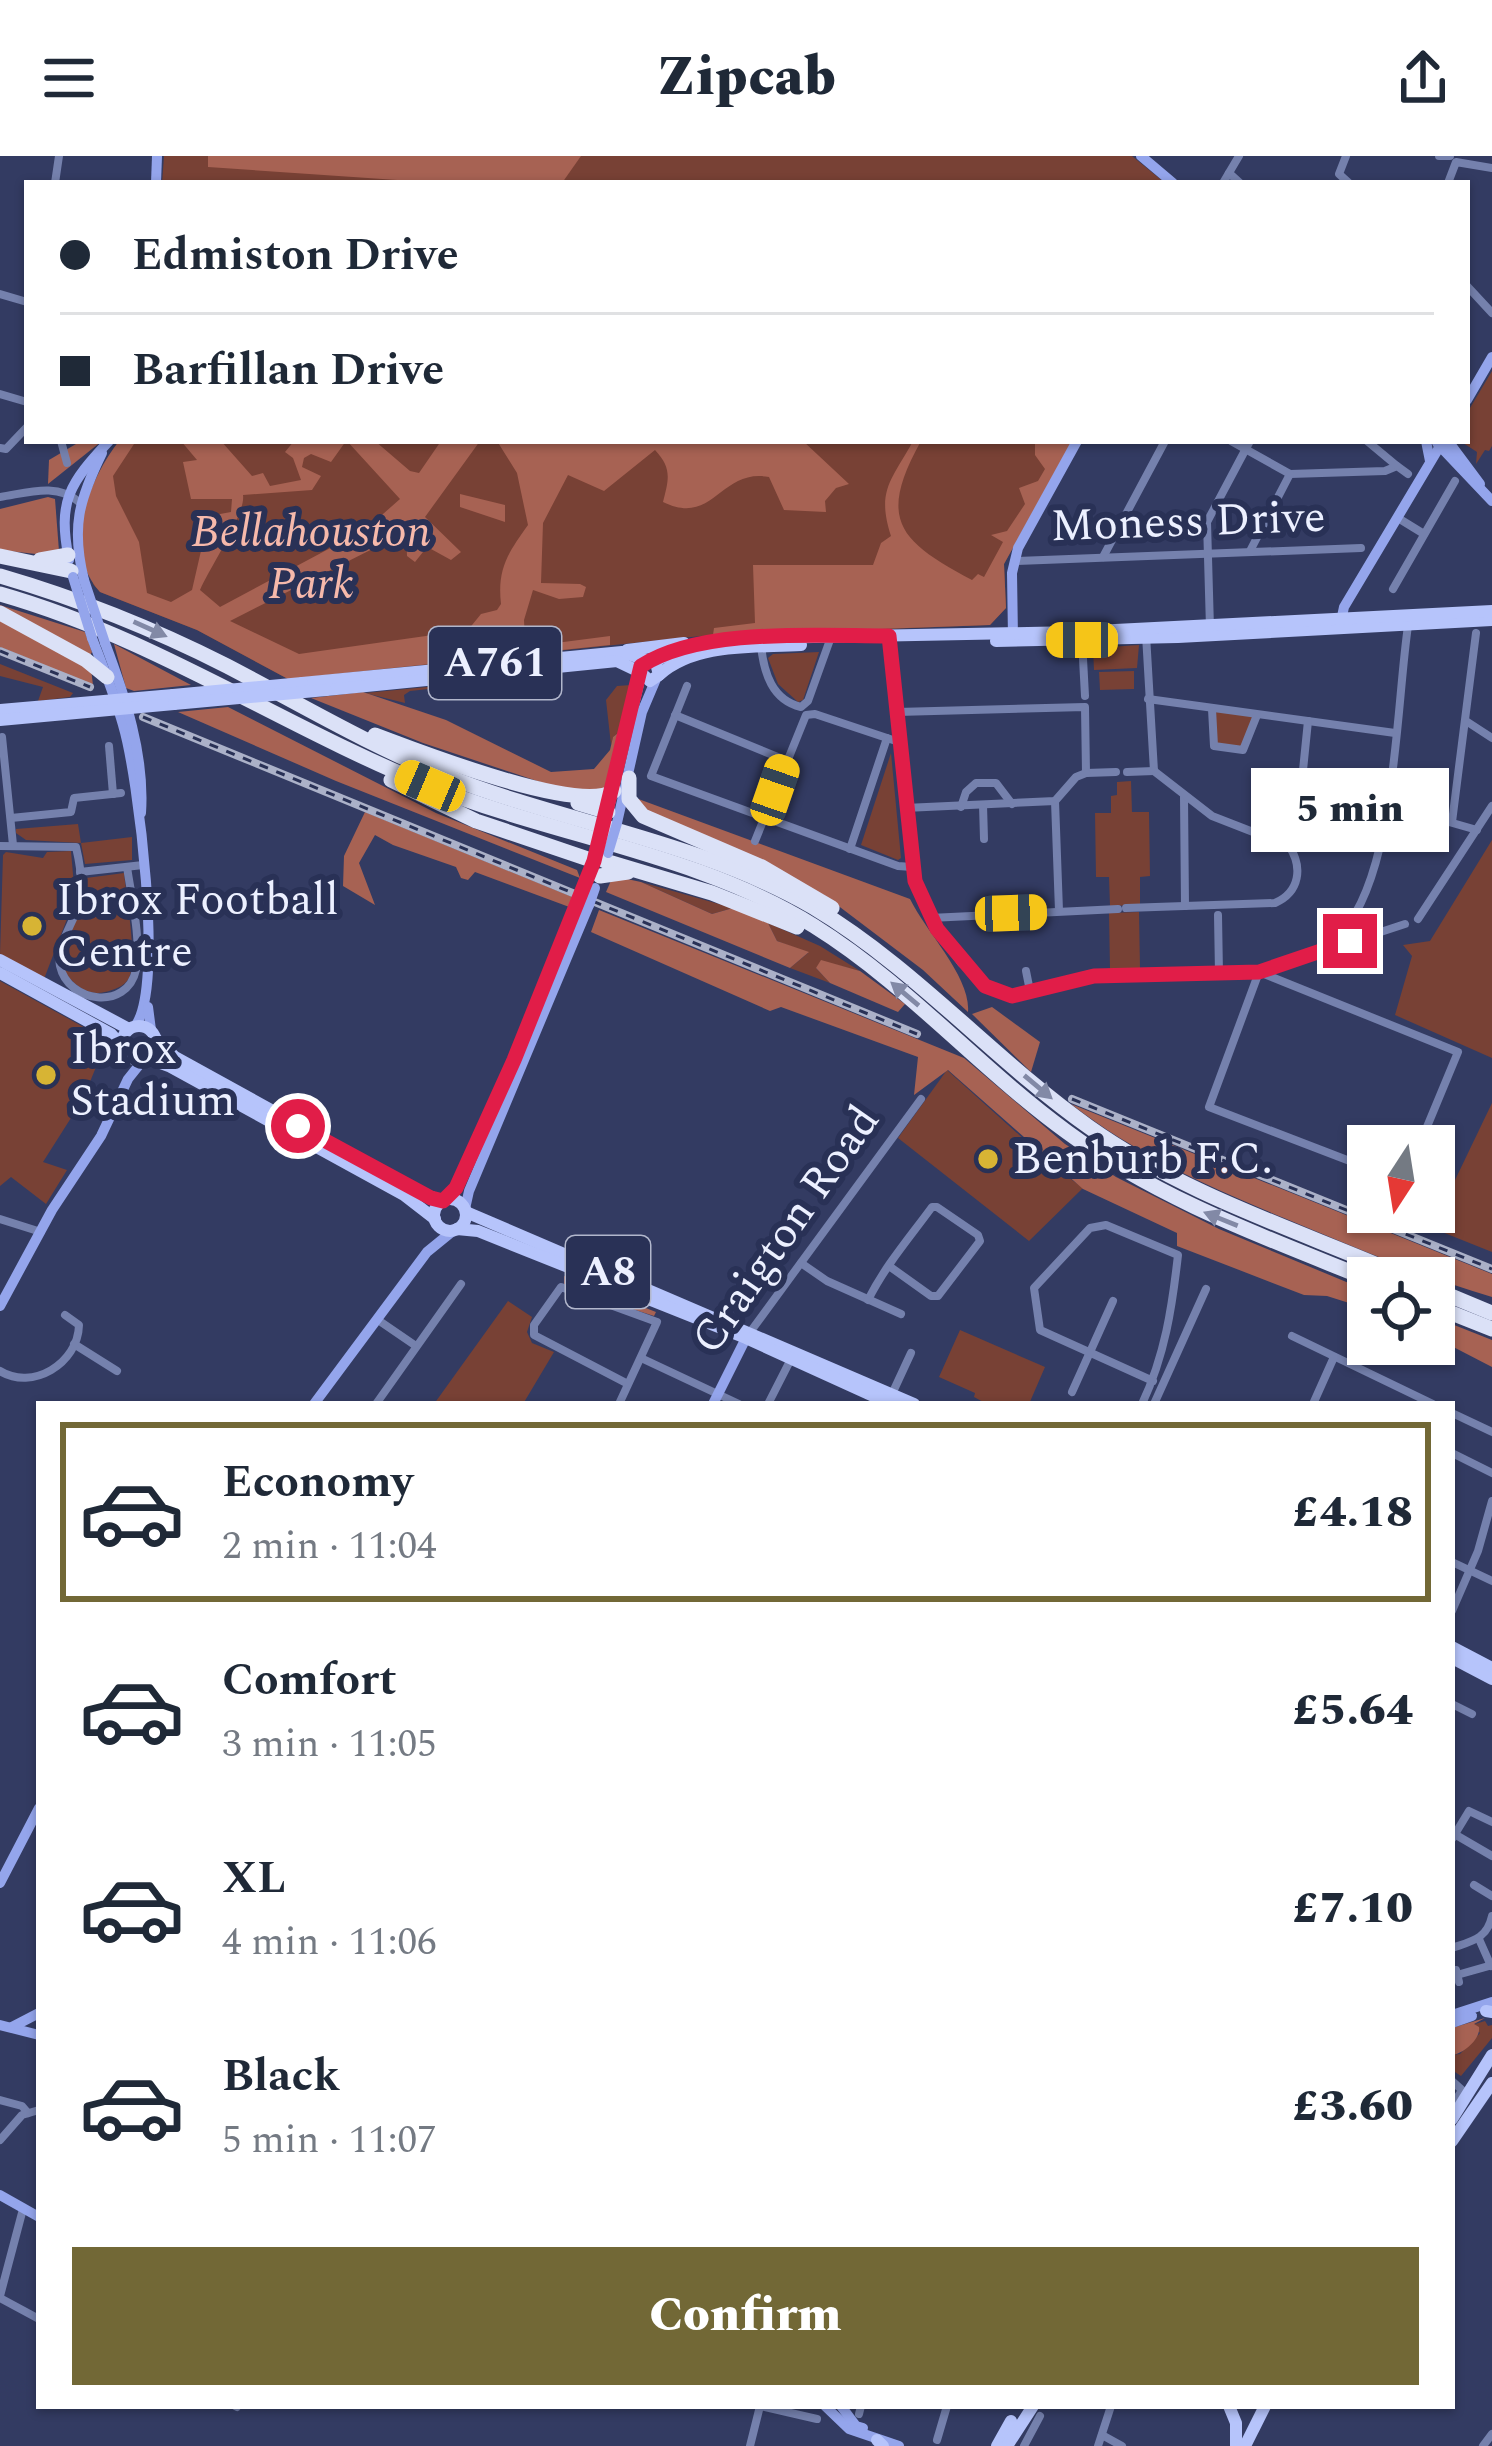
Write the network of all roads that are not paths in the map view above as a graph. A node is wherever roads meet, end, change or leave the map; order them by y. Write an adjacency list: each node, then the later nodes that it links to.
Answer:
1 (1141, 156): 7 (street)
2 (1239, 156): 6 (street)
3 (1439, 156): 4 (street)
4 (1452, 159): 5 (street)
5 (1492, 168)
6 (1229, 173): 8 (street); 9 (street)
7 (1170, 180)
8 (1225, 180)
9 (1237, 180)
10 (1470, 289): 11 (street)
11 (1492, 314)
12 (1492, 357): 13 (street)
13 (1470, 395)
14 (24, 431): 25 (street)
15 (62, 444): 28 (street)
16 (107, 444): 33 (street)
17 (108, 444): 36 (street)
18 (1075, 444): 44 (street)
19 (1163, 444): 43 (street)
20 (1370, 444): 29 (street)
21 (1437, 444): 27 (street)
22 (1440, 444): 26 (street)
23 (1440, 444): 35 (street)
24 (1248, 445): 30 (street); 41 (street)
25 (0, 448)
26 (1451, 459): 27 (street); 35 (street)
27 (1430, 461): 37 (street)
28 (67, 463)
29 (1397, 466): 30 (street); 31 (street)
30 (1290, 474): 40 (street)
31 (1408, 474)
32 (1455, 481): 38 (street)
33 (68, 492): 34 (street); 36 (street); 45 (street)
34 (0, 497)
35 (1488, 497)
36 (79, 502): 45 (street)
37 (1398, 518): 38 (street); 52 (street)
38 (1424, 534): 47 (street)
39 (1361, 548): 40 (street, Moness Drive)
40 (1250, 552): 41 (street, Moness Drive)
41 (1207, 555): 43 (street, Moness Drive); 53 (street)
42 (0, 556): 45 (highway)
43 (1102, 559): 44 (street, Moness Drive)
44 (1017, 562): 55 (street)
45 (76, 571): 61 (street, bridge)
46 (0, 577): 73 (highway, one-way to 73)
47 (1393, 589)
48 (0, 594): 64 (highway)
49 (0, 614): 61 (highway)
50 (1408, 619): 51 (main road, A761); 52 (main road, A761); 83 (street)
51 (1483, 619): 81 (street)
52 (1346, 623): 53 (main road, A761)
53 (1210, 631): 54 (main road, A761)
54 (1146, 634): 55 (main road, A761); 58 (main road, A761); 69 (street)
55 (1013, 637): 56 (main road, A761); 58 (main road, A761)
56 (889, 639): 57 (main road, A761); 77 (street)
57 (831, 640): 60 (main road, A761); 76 (street)
58 (1082, 640): 68 (street)
59 (715, 642): 60 (main road, A761); 62 (main road); 63 (main road, A761)
60 (760, 643): 63 (main road, A761); 76 (street)
61 (95, 649): 65 (highway); 72 (street)
62 (622, 652): 63 (main road, A761); 66 (main road, A761)
63 (650, 671): 66 (main road, A761); 92 (street); 93 (street)
64 (203, 673): 117 (highway); 128 (highway)
65 (107, 677): 71 (main road); 72 (street)
66 (343, 683): 70 (main road, A761, bridge); 70 (main road, bridge)
67 (687, 686): 78 (street)
68 (1085, 696)
69 (1148, 699): 74 (street); 90 (street)
70 (174, 700): 72 (main road, A761)
71 (90, 702): 72 (main road, A761); 75 (main road, A761)
72 (121, 704): 80 (main road, A761); 114 (street)
73 (305, 708): 94 (highway); 137 (highway)
74 (1212, 709): 79 (street); 79 (street)
75 (0, 710)
76 (804, 711): 86 (street); 89 (street)
77 (897, 712): 87 (street); 91 (street)
78 (675, 715): 89 (street); 105 (street)
79 (1257, 715): 82 (street)
80 (0, 720)
81 (1466, 721): 85 (street); 106 (street)
82 (1308, 722): 83 (street); 98 (street)
83 (1396, 733): 98 (street)
84 (2, 736): 104 (street)
85 (1492, 738)
86 (887, 739): 87 (street); 113 (street)
87 (899, 742): 102 (street)
88 (109, 746): 104 (street)
89 (785, 760): 105 (street)
90 (1154, 771): 91 (street); 95 (street)
91 (1086, 773): 96 (street)
92 (629, 778): 103 (street); 108 (highway)
93 (614, 791): 94 (highway); 103 (street)
94 (547, 792): 103 (highway)
95 (1184, 796): 120 (street); 120 (street)
96 (1055, 801): 97 (street); 121 (street)
97 (1012, 804): 99 (street); 101 (street)
98 (1386, 804): 106 (street); 126 (street)
99 (983, 806): 101 (street); 109 (street)
100 (1492, 806): 107 (street)
101 (961, 807): 102 (street)
102 (905, 808): 116 (street)
103 (613, 817): 108 (highway); 117 (street, bridge)
104 (11, 818): 111 (street)
105 (764, 820): 110 (street); 113 (street)
106 (1452, 822): 107 (street)
107 (1477, 830): 124 (street)
108 (681, 835): 137 (highway)
109 (984, 839)
110 (755, 842)
111 (14, 845): 112 (street); 118 (street)
112 (0, 846)
113 (850, 849): 116 (street)
114 (143, 865): 115 (street); 134 (street)
115 (127, 867): 118 (street); 118 (street)
116 (912, 867): 123 (street)
117 (596, 869): 119 (street, bridge); 128 (highway)
118 (80, 872)
119 (583, 903): 146 (street); 147 (street)
120 (1185, 906): 121 (street)
121 (1059, 911): 123 (street)
122 (1218, 915): 132 (street)
123 (930, 919): 133 (street)
124 (1418, 920)
125 (1406, 924): 130 (street)
126 (1342, 932)
127 (0, 960): 135 (main road)
128 (874, 967): 157 (highway, one-way to 128)
129 (1026, 971): 133 (street)
130 (1259, 972): 132 (street); 142 (street); 145 (street)
131 (0, 973): 138 (main road)
132 (1219, 974): 133 (street)
133 (1030, 992)
134 (148, 998): 135 (street); 136 (street)
135 (132, 1028): 136 (main road); 138 (main road)
136 (153, 1035): 139 (main road); 143 (main road)
137 (992, 1048): 153 (highway, one-way to 153)
138 (124, 1050): 139 (main road); 140 (street)
139 (146, 1058): 140 (street); 143 (main road)
140 (128, 1079): 151 (street)
141 (921, 1099): 155 (street, Craigton Road)
142 (1428, 1125)
143 (296, 1131): 144 (main road)
144 (326, 1148): 146 (main road); 149 (main road)
145 (1347, 1160)
146 (444, 1201): 147 (main road); 149 (main road)
147 (465, 1210): 150 (main road); 154 (main road, A8)
148 (0, 1219): 151 (street)
149 (436, 1220): 150 (main road); 152 (street)
150 (456, 1230): 152 (street); 154 (main road, A8)
151 (41, 1232): 165 (street)
152 (427, 1252): 170 (street)
153 (1359, 1257)
154 (571, 1263): 172 (main road, A8)
155 (801, 1263): 162 (street); 172 (street, Craigton Road)
156 (889, 1266): 156 (street); 162 (street)
157 (1347, 1271)
158 (461, 1284): 175 (street)
159 (1206, 1289): 193 (street)
160 (1455, 1292): 164 (highway)
161 (1455, 1296): 166 (highway)
162 (868, 1300): 167 (street)
163 (1112, 1301): 177 (street)
164 (1492, 1301)
165 (0, 1306)
166 (1492, 1313)
167 (895, 1314)
168 (1455, 1314): 171 (highway)
169 (65, 1316): 174 (street)
170 (378, 1320): 175 (street); 188 (street)
171 (1492, 1329)
172 (748, 1334): 178 (main road, A8); 187 (street, Craigton Road)
173 (1292, 1336): 180 (street)
174 (74, 1344): 181 (street); 182 (street)
175 (416, 1346): 189 (street)
176 (911, 1353): 186 (street)
177 (1090, 1353): 183 (street); 183 (street); 185 (street)
178 (793, 1354): 186 (main road, A8); 191 (street)
179 (640, 1358): 184 (street); 184 (street); 187 (street)
180 (1334, 1358): 194 (street); 195 (street)
181 (0, 1371)
182 (117, 1371)
183 (1153, 1381): 192 (street)
184 (628, 1384): 190 (street)
185 (1072, 1392)
186 (884, 1398)
187 (715, 1399)
188 (316, 1401)
189 (378, 1401)
190 (620, 1401)
191 (770, 1401)
192 (1143, 1401)
193 (1155, 1401)
194 (1314, 1401)
195 (1427, 1401)
196 (1455, 1414): 197 (street)
197 (1492, 1432)
198 (1455, 1454): 199 (street)
199 (1492, 1473)
200 (1492, 1502): 202 (street)
201 (1455, 1563): 202 (street)
202 (1471, 1571): 203 (street); 204 (street)
203 (1492, 1581)
204 (1455, 1605)
205 (1455, 1649): 207 (main road)
206 (1455, 1660): 208 (main road)
207 (1492, 1669)
208 (1492, 1679)
209 (1455, 1706): 210 (street)
210 (1472, 1714)
211 (36, 1814): 217 (street)
212 (1492, 1822): 213 (street)
213 (1455, 1833)
214 (1455, 1838): 216 (street)
215 (1492, 1839): 216 (street)
216 (1488, 1854)
217 (0, 1882)
218 (1474, 1885): 219 (street)
219 (1492, 1896)
220 (1492, 1916): 221 (street)
221 (1479, 1939): 222 (street); 223 (street)
222 (1455, 1947)
223 (1491, 1966): 224 (street)
224 (1457, 1976)
225 (1490, 2009): 227 (street)
226 (36, 2014): 228 (street)
227 (1455, 2018)
228 (5, 2026): 229 (street)
229 (36, 2034)
230 (1492, 2055): 235 (main road)
231 (1492, 2068): 236 (main road)
232 (1492, 2084): 237 (main road)
233 (0, 2100): 234 (street)
234 (34, 2111): 238 (street)
235 (1455, 2118)
236 (1455, 2119)
237 (1455, 2137)
238 (0, 2140)
239 (0, 2195): 240 (street)
240 (23, 2209): 241 (street); 242 (street)
241 (36, 2216)
242 (0, 2297): 243 (street)
243 (36, 2317)
244 (759, 2409): 259 (street)
245 (828, 2409): 254 (street)
246 (946, 2409): 257 (street)
247 (1020, 2409): 262 (main road)
248 (1111, 2409): 256 (street)
249 (1230, 2409): 267 (main road)
250 (1263, 2409): 267 (main road)
251 (802, 2411): 253 (street)
252 (1036, 2411): 263 (main road); 264 (street)
253 (817, 2420)
254 (857, 2424): 258 (street); 261 (street)
255 (1492, 2434): 268 (street)
256 (1102, 2435): 265 (street); 266 (street)
257 (937, 2440)
258 (880, 2443): 260 (street)
259 (750, 2446)
260 (899, 2446)
261 (910, 2446)
262 (997, 2446)
263 (1007, 2446)
264 (1024, 2446)
265 (1098, 2446)
266 (1122, 2446)
267 (1240, 2446)
268 (1484, 2446)

